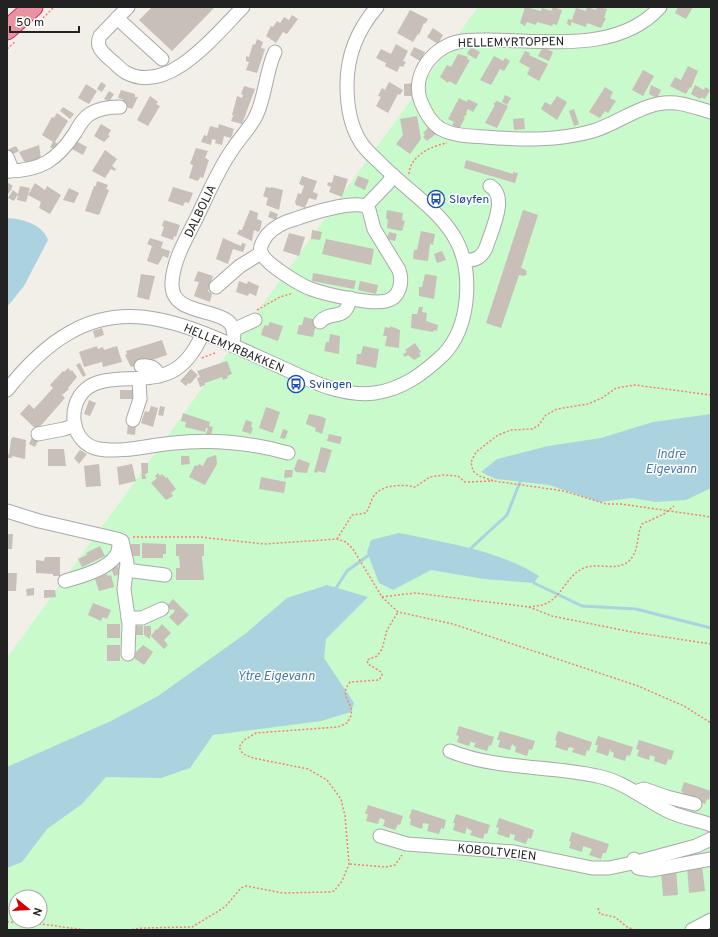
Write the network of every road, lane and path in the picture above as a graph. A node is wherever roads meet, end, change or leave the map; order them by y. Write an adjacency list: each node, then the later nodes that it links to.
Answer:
1 (16, 7): 7 (highway)
2 (33, 7): 9 (highway)
3 (128, 7): 8 (street)
4 (243, 7): 8 (street)
5 (377, 7): 17 (street, HELLEMYRBAKKEN)
6 (660, 7): 13 (street, HELLEMYRTOPPEN)
7 (7, 14)
8 (117, 18): 11 (street)
9 (7, 30)
10 (275, 52): 28 (street, DALBOLIA)
11 (162, 59)
12 (120, 107): 16 (street)
13 (711, 112)
14 (454, 142): 18 (path)
15 (7, 157): 16 (street)
16 (9, 171)
17 (393, 175): 20 (street); 22 (street, HELLEMYRBAKKEN)
18 (409, 177)
19 (490, 186): 22 (street)
20 (366, 206): 21 (street); 25 (street)
21 (262, 253): 23 (street); 25 (street)
22 (464, 260): 30 (street, HELLEMYRBAKKEN)
23 (216, 287)
24 (290, 293): 26 (path)
25 (350, 298): 27 (street)
26 (253, 317): 28 (street)
27 (320, 322)
28 (233, 330): 30 (street)
29 (203, 333): 30 (street, HELLEMYRBAKKEN); 31 (street); 32 (street, HELLEMYRBAKKEN)
30 (232, 345)
31 (140, 372): 34 (street); 35 (street)
32 (7, 390)
33 (711, 394): 38 (path)
34 (133, 420)
35 (75, 425): 36 (street); 37 (street)
36 (38, 434)
37 (288, 453)
38 (494, 481): 41 (path); 44 (path)
39 (674, 506): 41 (path)
40 (7, 510): 43 (street)
41 (669, 511): 42 (path); 49 (path)
42 (711, 518)
43 (117, 538): 44 (path); 45 (street); 47 (street)
44 (337, 539): 48 (path)
45 (126, 570): 46 (street); 52 (street)
46 (165, 575)
47 (65, 581)
48 (382, 597): 49 (path); 51 (path)
49 (529, 607): 53 (path)
50 (162, 609): 52 (street)
51 (398, 612): 55 (path); 64 (path)
52 (128, 618): 54 (street)
53 (711, 644)
54 (128, 654)
55 (711, 723)
56 (450, 751): 57 (street)
57 (635, 792): 58 (street); 59 (street)
58 (695, 804)
59 (711, 825)
60 (380, 836): 62 (street, KOBOLTVEIEN)
61 (711, 839): 65 (street, KOBOLTVEIEN)
62 (407, 844): 64 (path); 65 (street, KOBOLTVEIEN)
63 (711, 859): 65 (street, KOBOLTVEIEN)
64 (349, 864): 70 (path)
65 (636, 865)
66 (598, 908): 71 (path)
67 (711, 920): 72 (street)
68 (7, 922): 69 (path)
69 (86, 930)
70 (128, 930)
71 (635, 930)
72 (692, 930)

